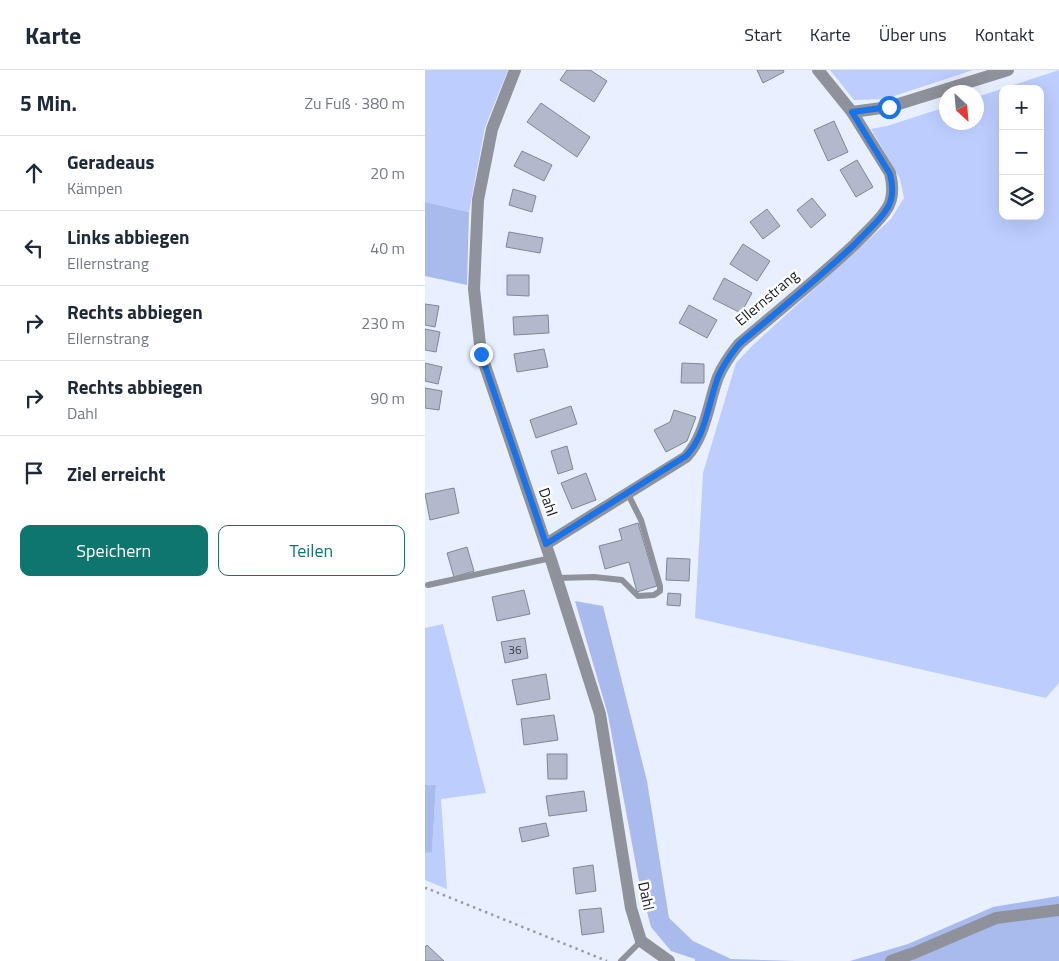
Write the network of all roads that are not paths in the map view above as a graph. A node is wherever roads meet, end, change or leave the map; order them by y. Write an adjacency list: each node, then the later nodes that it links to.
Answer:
1 (515, 70): 6 (street, Dahl)
2 (818, 70): 4 (street, Ellernstrang)
3 (1008, 70): 4 (street)
4 (852, 112): 5 (street, Ellernstrang)
5 (628, 494): 6 (street, Ellernstrang); 8 (lane)
6 (546, 544): 7 (street, Dahl)
7 (551, 558): 8 (street, Dahl); 9 (lane)
8 (557, 578): 11 (street, Dahl)
9 (428, 584)
10 (1059, 910): 14 (street)
11 (641, 941): 12 (lane); 13 (street)
12 (621, 961)
13 (669, 961)
14 (891, 961)

